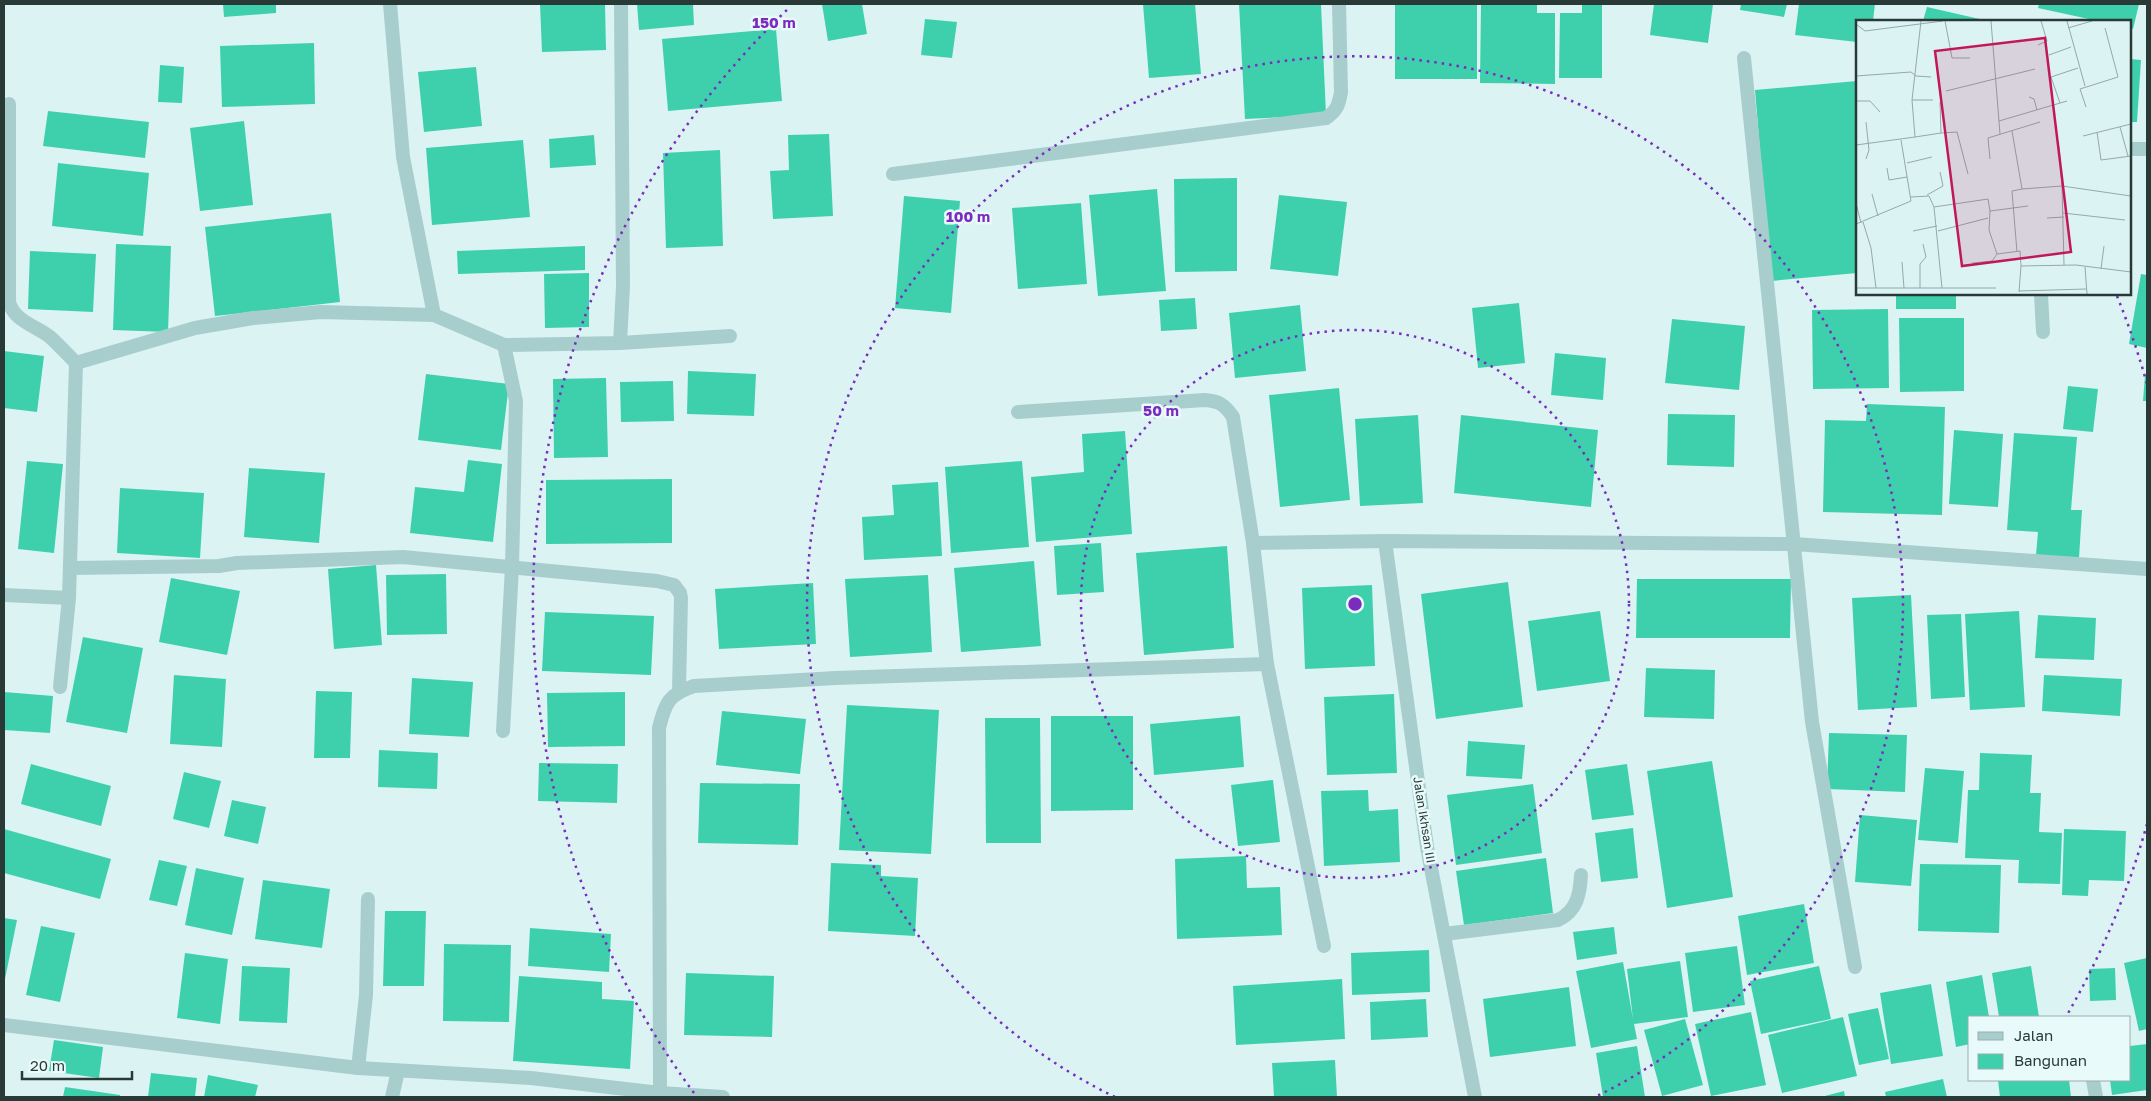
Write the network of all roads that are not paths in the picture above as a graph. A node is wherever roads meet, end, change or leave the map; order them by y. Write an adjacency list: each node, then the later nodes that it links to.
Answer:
1 (390, 4): 10 (street)
2 (621, 4): 13 (street)
3 (1339, 4): 8 (street)
4 (1744, 58): 19 (street)
5 (10, 104): 15 (street)
6 (2147, 148): 7 (street)
7 (2131, 149)
8 (893, 174)
9 (2041, 295): 11 (street)
10 (434, 315): 14 (street); 15 (street)
11 (2043, 332)
12 (730, 336): 13 (street)
13 (620, 343): 14 (street)
14 (504, 345): 20 (street)
15 (76, 362): 21 (street)
16 (1018, 412): 18 (street)
17 (1385, 541): 18 (street); 19 (street); 31 (street, Jalan Ikhsan III)
18 (1253, 543): 25 (street)
19 (1794, 544): 22 (street); 33 (street)
20 (512, 567): 21 (street); 27 (street); 28 (street)
21 (70, 568): 24 (street)
22 (2147, 568)
23 (4, 595): 24 (street)
24 (69, 598): 26 (street)
25 (1267, 664): 27 (street); 32 (street)
26 (60, 687)
27 (679, 690): 38 (street)
28 (503, 731)
29 (1581, 874): 31 (street)
30 (368, 899): 35 (street)
31 (1444, 934): 41 (street, Jalan Ikhsan III)
32 (1324, 946)
33 (1855, 968)
34 (4, 1025): 35 (street)
35 (358, 1068): 36 (street)
36 (398, 1071): 38 (street); 39 (street)
37 (2093, 1081): 42 (street)
38 (660, 1095): 40 (street)
39 (392, 1097)
40 (723, 1097)
41 (1475, 1097)
42 (2096, 1097)

